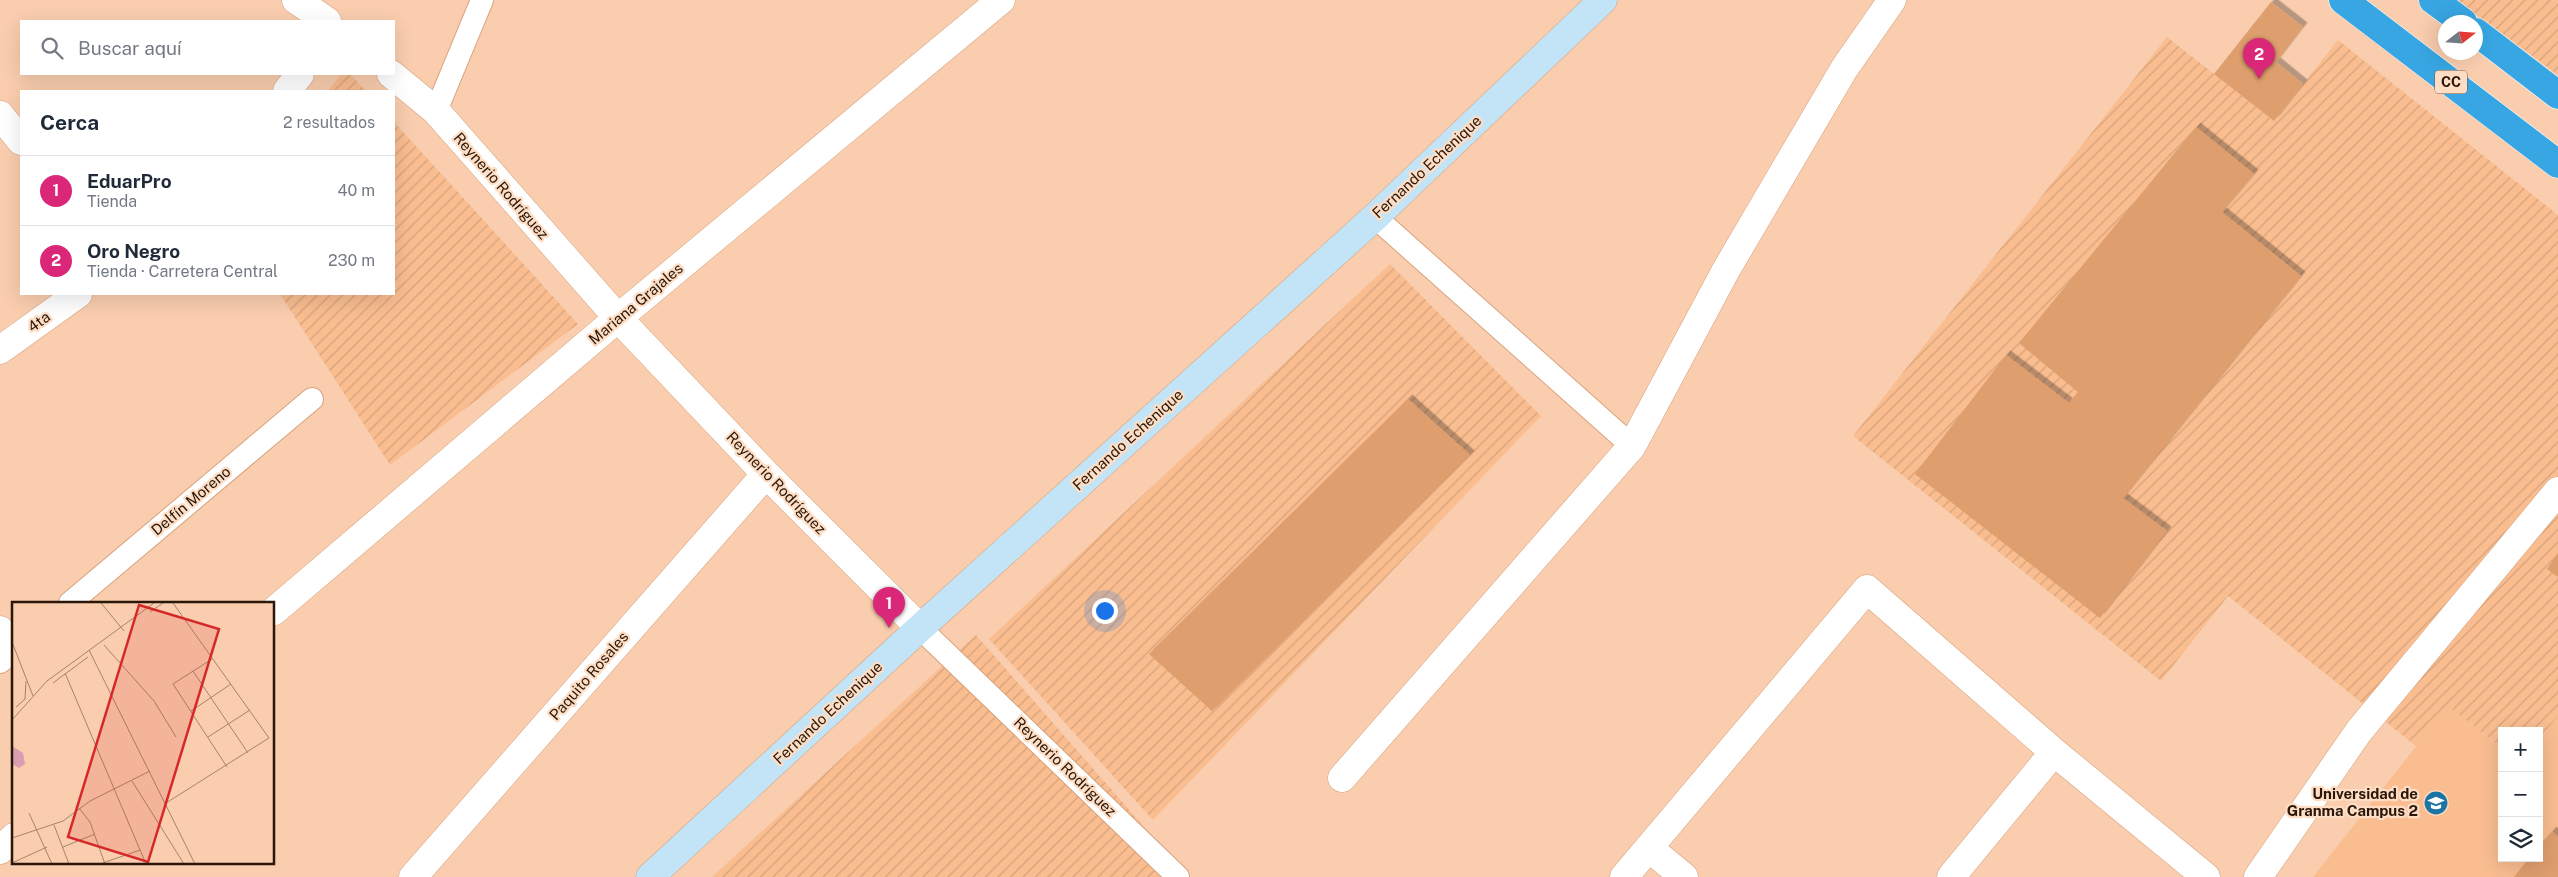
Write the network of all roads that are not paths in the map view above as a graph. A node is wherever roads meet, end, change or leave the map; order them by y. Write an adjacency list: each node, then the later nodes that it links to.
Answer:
1 (296, 0): 9 (street)
2 (482, 0): 15 (lane)
3 (1002, 0): 21 (street, Mariana Grajales)
4 (1603, 0): 19 (street, Fernando Echenique)
5 (1892, 0): 24 (street)
6 (2343, 0): 18 (highway, CC)
7 (2433, 0): 8 (highway)
8 (2453, 15)
9 (326, 20)
10 (2483, 37): 14 (highway)
11 (299, 75): 13 (street)
12 (392, 75): 15 (street, Reynerio Rodríguez)
13 (288, 90)
14 (2558, 95)
15 (436, 111): 21 (street, Reynerio Rodríguez)
16 (0, 115): 17 (street)
17 (20, 140)
18 (2558, 164)
19 (1374, 216): 24 (lane); 29 (street, Fernando Echenique)
20 (77, 295): 22 (street, 4ta)
21 (618, 318): 25 (street, Reynerio Rodríguez); 28 (street, Mariana Grajales)
22 (0, 350)
23 (312, 399): 27 (lane, Delfín Moreno)
24 (1632, 446): 35 (street)
25 (766, 474): 29 (street, Reynerio Rodríguez); 39 (street, Paquito Rosales)
26 (2558, 491): 46 (street)
27 (71, 602)
28 (275, 610)
29 (920, 628): 40 (street, Fernando Echenique); 41 (lane, Reynerio Rodríguez)
30 (0, 630): 31 (street)
31 (12, 647)
32 (12, 652): 33 (lane)
33 (0, 662)
34 (2054, 752): 37 (street); 44 (street); 45 (street)
35 (1342, 778)
36 (12, 839): 38 (street)
37 (1649, 848): 42 (street); 43 (street)
38 (0, 850)
39 (413, 877)
40 (650, 877)
41 (1178, 877)
42 (1624, 877)
43 (1684, 877)
44 (1951, 877)
45 (2206, 877)
46 (2258, 877)

